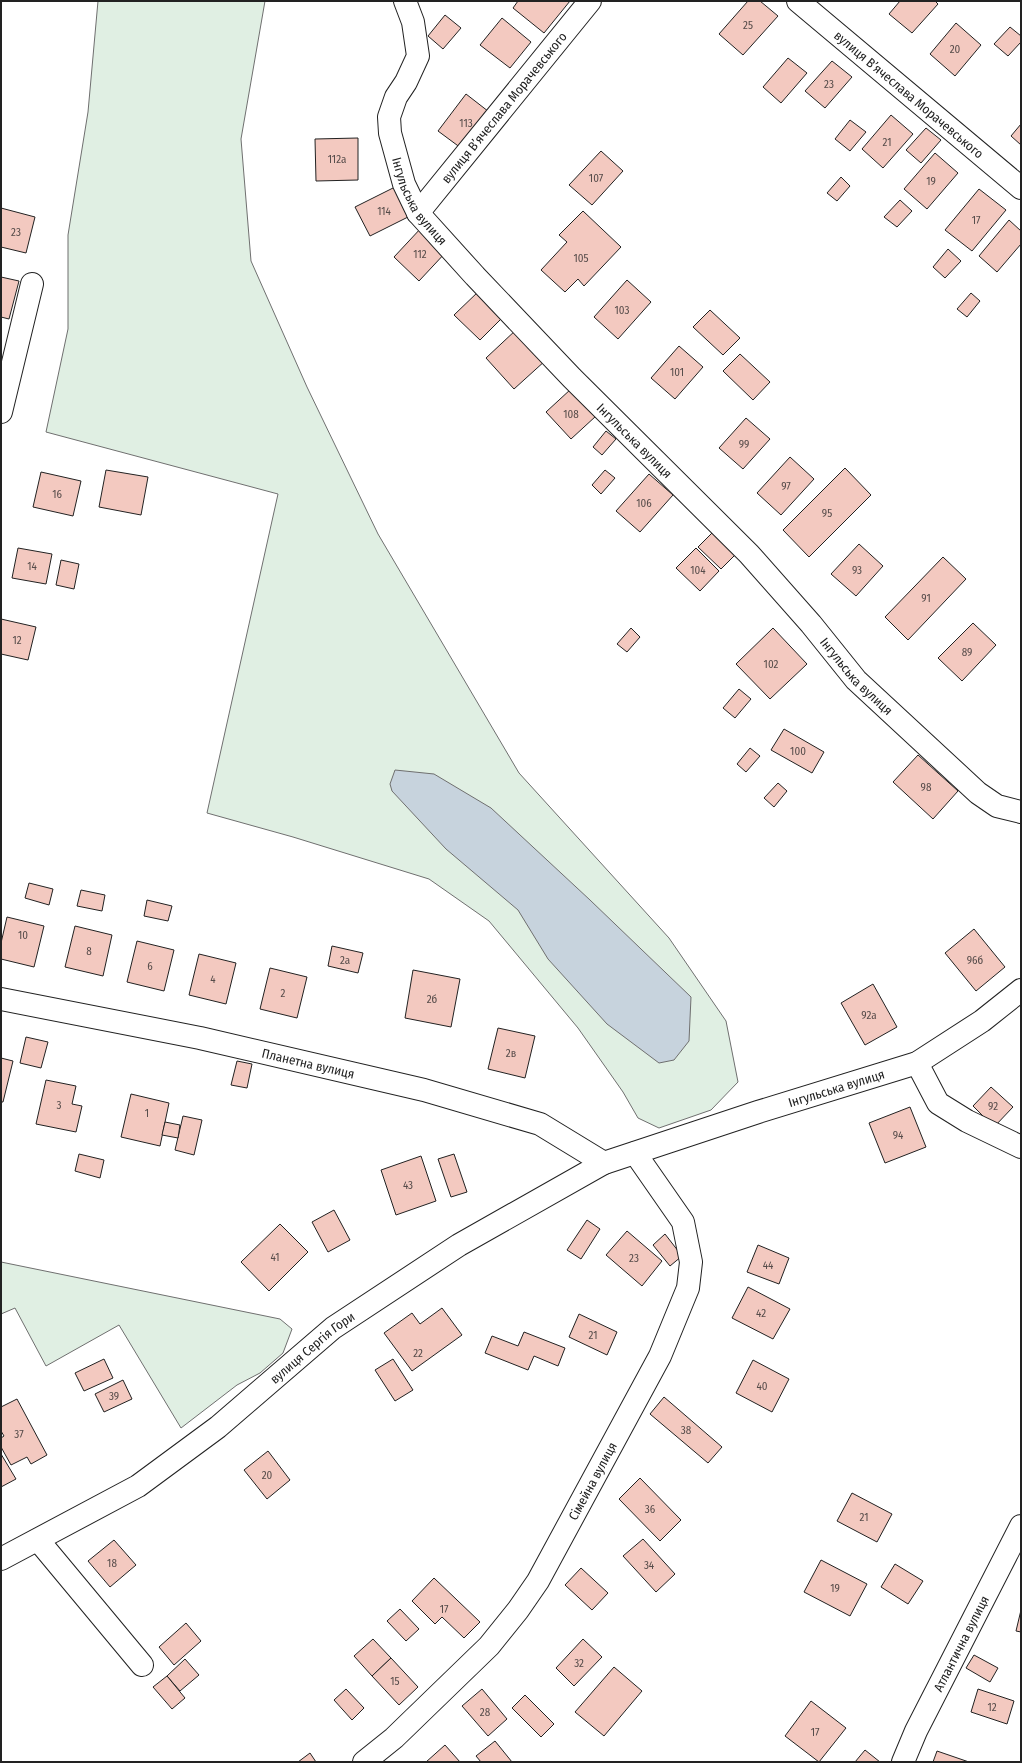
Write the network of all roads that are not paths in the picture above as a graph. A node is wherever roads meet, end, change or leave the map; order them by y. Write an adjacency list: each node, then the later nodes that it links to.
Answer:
1 (405, 1): 5 (street, Інгульська вулиця)
2 (590, 1): 5 (street, вулиця В’ячеслава Морачевського)
3 (798, 1): 4 (street, вулиця В’ячеслава Морачевського)
4 (1021, 188)
5 (418, 213): 8 (street, Інгульська вулиця)
6 (32, 284): 7 (street)
7 (1, 412)
8 (1021, 812)
9 (1021, 990): 11 (street, Інгульська вулиця)
10 (1, 999): 14 (street, Планетна вулиця)
11 (917, 1063): 12 (street); 13 (street, Інгульська вулиця)
12 (1021, 1147)
13 (635, 1153): 14 (street, вулиця Сергія Гори); 19 (street, Сімейна вулиця)
14 (604, 1162): 16 (street, вулиця Сергія Гори)
15 (1021, 1526): 20 (street, Атлантична вулиця)
16 (38, 1540): 17 (street, вулиця Сергія Гори); 18 (street)
17 (1, 1559)
18 (142, 1665)
19 (364, 1762)
20 (903, 1762)

